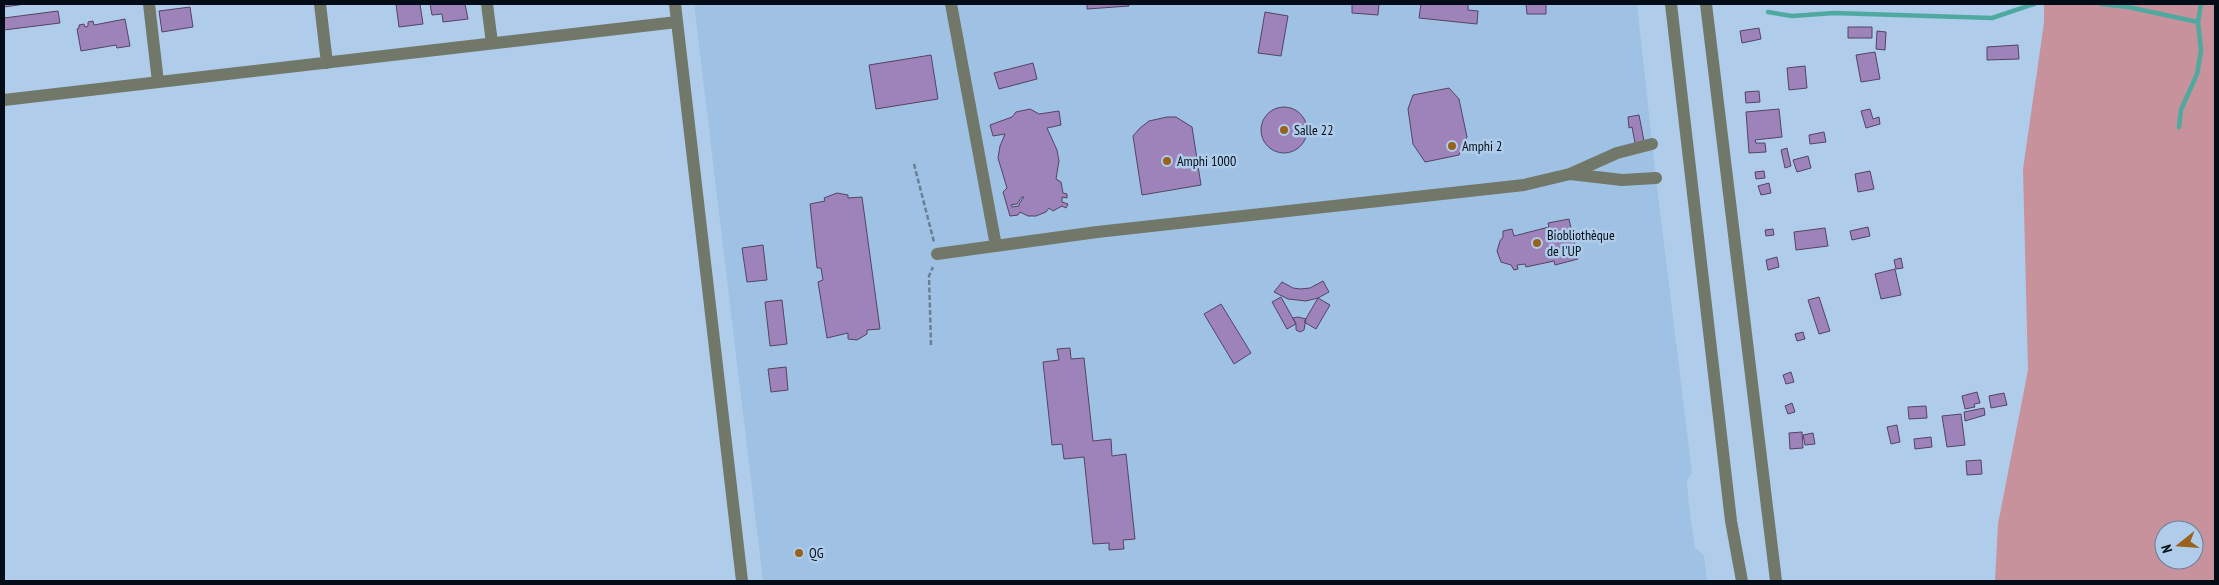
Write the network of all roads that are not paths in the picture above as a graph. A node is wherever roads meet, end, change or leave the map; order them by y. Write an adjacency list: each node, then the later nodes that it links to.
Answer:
1 (149, 4): 11 (street)
2 (320, 4): 10 (street)
3 (487, 4): 9 (street)
4 (675, 4): 8 (street)
5 (951, 4): 16 (street)
6 (1671, 4): 19 (street)
7 (1706, 4): 20 (street)
8 (677, 22): 9 (street); 18 (street)
9 (492, 43): 10 (street)
10 (327, 63): 11 (street)
11 (158, 82): 12 (street)
12 (4, 100)
13 (1652, 144): 14 (street)
14 (1570, 174): 15 (street); 16 (street)
15 (1656, 178)
16 (996, 246): 17 (street)
17 (937, 254)
18 (742, 581)
19 (1742, 581)
20 (1776, 581)

